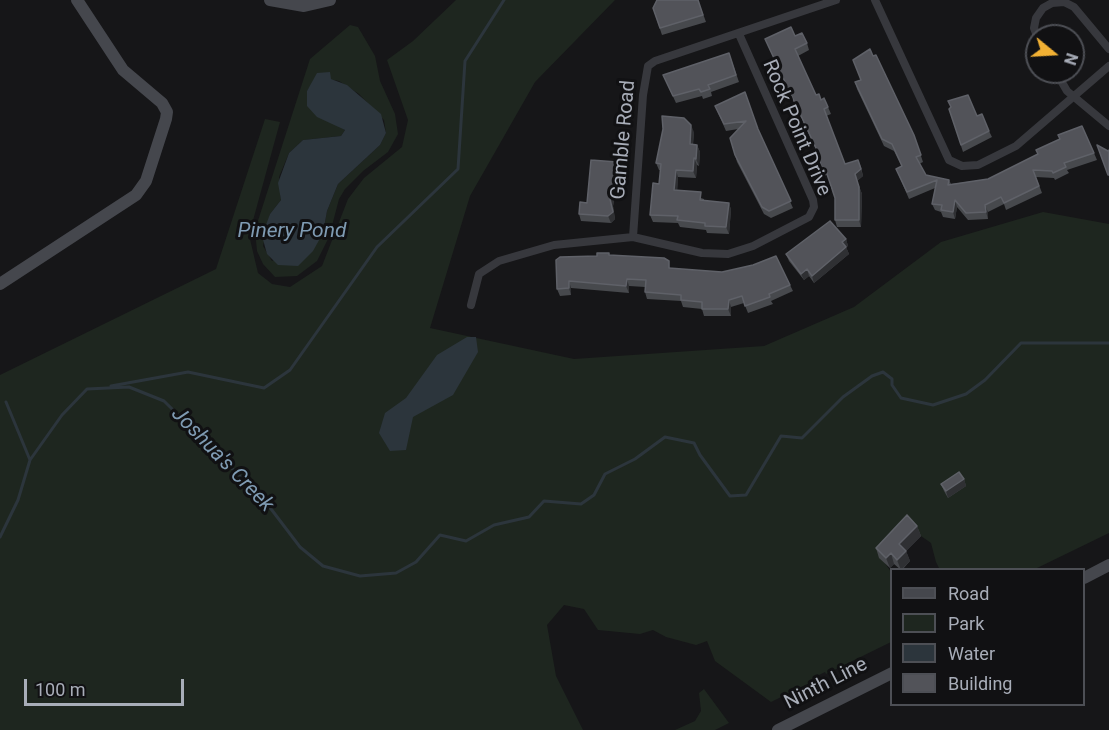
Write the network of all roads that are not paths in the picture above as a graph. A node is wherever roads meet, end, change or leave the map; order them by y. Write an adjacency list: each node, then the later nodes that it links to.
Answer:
1 (77, 0): 14 (street)
2 (270, 0): 3 (street)
3 (330, 0)
4 (836, 0): 7 (street, Gamble Road)
5 (875, 0): 11 (street)
6 (1035, 24): 8 (street)
7 (739, 34): 13 (street, Gamble Road); 13 (street, Rock Point Drive)
8 (1109, 49)
9 (1109, 66): 11 (street)
10 (1063, 84): 11 (street)
11 (1074, 96): 12 (street)
12 (1109, 126)
13 (633, 237): 15 (street, Rock Point Drive)
14 (0, 284)
15 (471, 305)
16 (1109, 565): 17 (street)
17 (1085, 577)
18 (890, 674): 19 (street, Ninth Line)
19 (778, 730)

